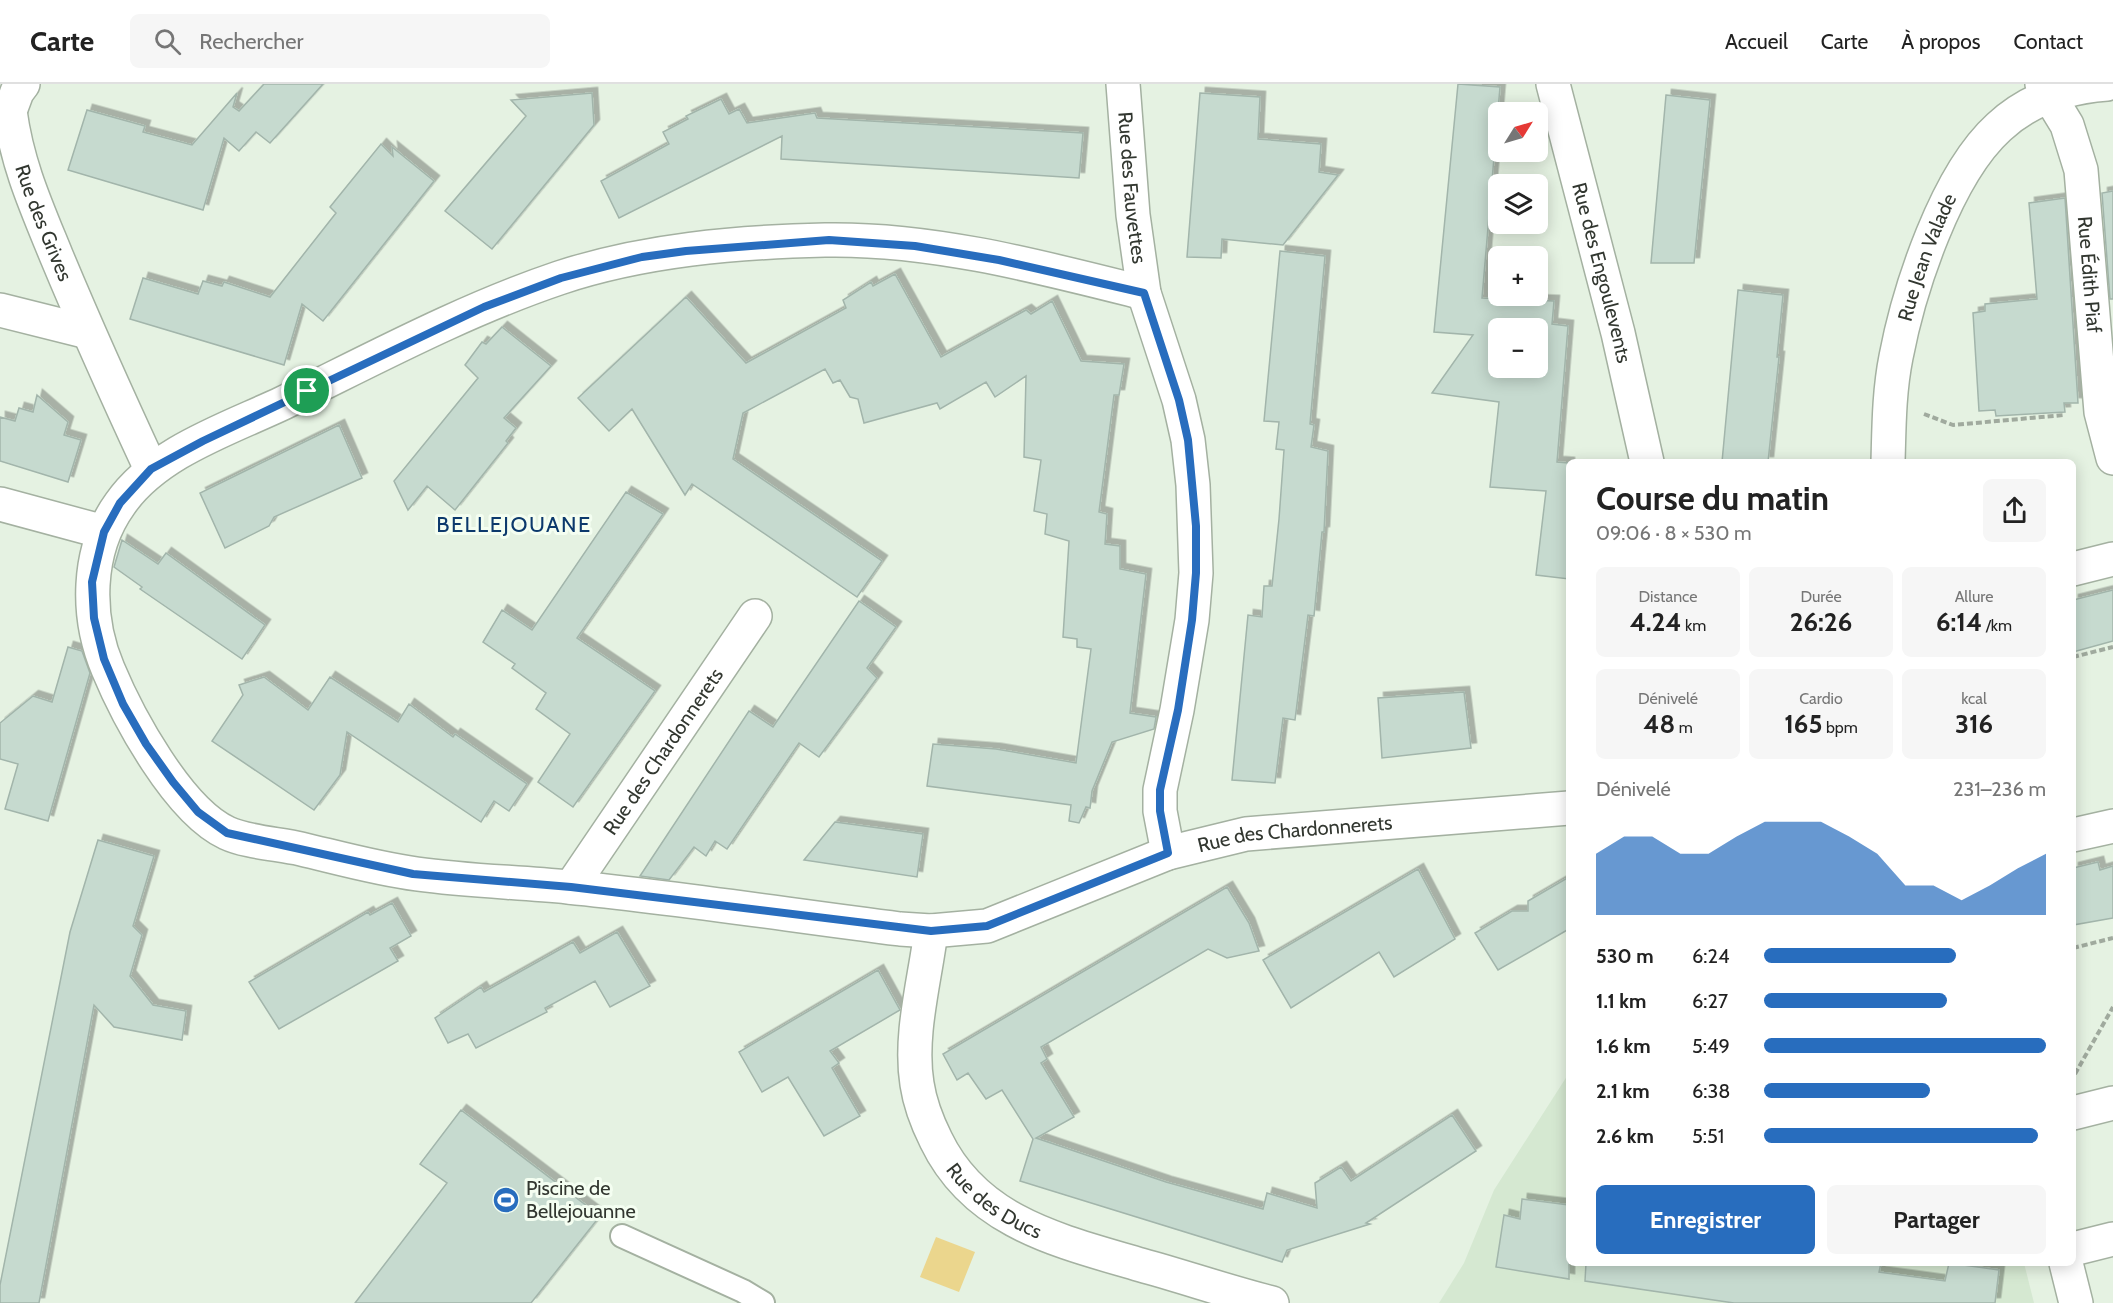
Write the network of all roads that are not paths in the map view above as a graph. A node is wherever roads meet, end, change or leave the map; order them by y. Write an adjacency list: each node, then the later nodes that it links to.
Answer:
1 (1123, 84): 6 (street, Rue des Fauvettes)
2 (1553, 84): 10 (street, Rue des Engoulevents)
3 (2107, 84): 4 (street, Rue Jean Valade)
4 (2046, 89): 9 (street, Rue Édith Piaf); 11 (street, Rue Jean Valade)
5 (11, 101): 8 (street, Rue des Grives)
6 (1144, 293): 12 (street); 21 (street, Rue des Fauvettes)
7 (0, 310): 8 (street)
8 (88, 332): 12 (street, Rue des Grives)
9 (2113, 458)
10 (1646, 459)
11 (1888, 459)
12 (151, 469): 14 (street)
13 (0, 504): 14 (street)
14 (104, 532): 22 (street, Rue des Chardonnerets)
15 (2113, 559): 16 (street)
16 (2076, 568)
17 (755, 616): 22 (street, Rue des Chardonnerets)
18 (1566, 808): 21 (street, Rue des Chardonnerets)
19 (2113, 826): 20 (street)
20 (2076, 834)
21 (1168, 853): 23 (street, Rue des Chardonnerets)
22 (571, 887): 23 (street, Rue des Chardonnerets)
23 (931, 931): 31 (street, Rue des Ducs)
24 (2113, 1104): 25 (street)
25 (2076, 1112)
26 (622, 1236): 30 (lane)
27 (2113, 1239): 28 (street)
28 (2076, 1248)
29 (2067, 1266): 32 (street)
30 (763, 1303)
31 (1272, 1303)
32 (2076, 1303)

